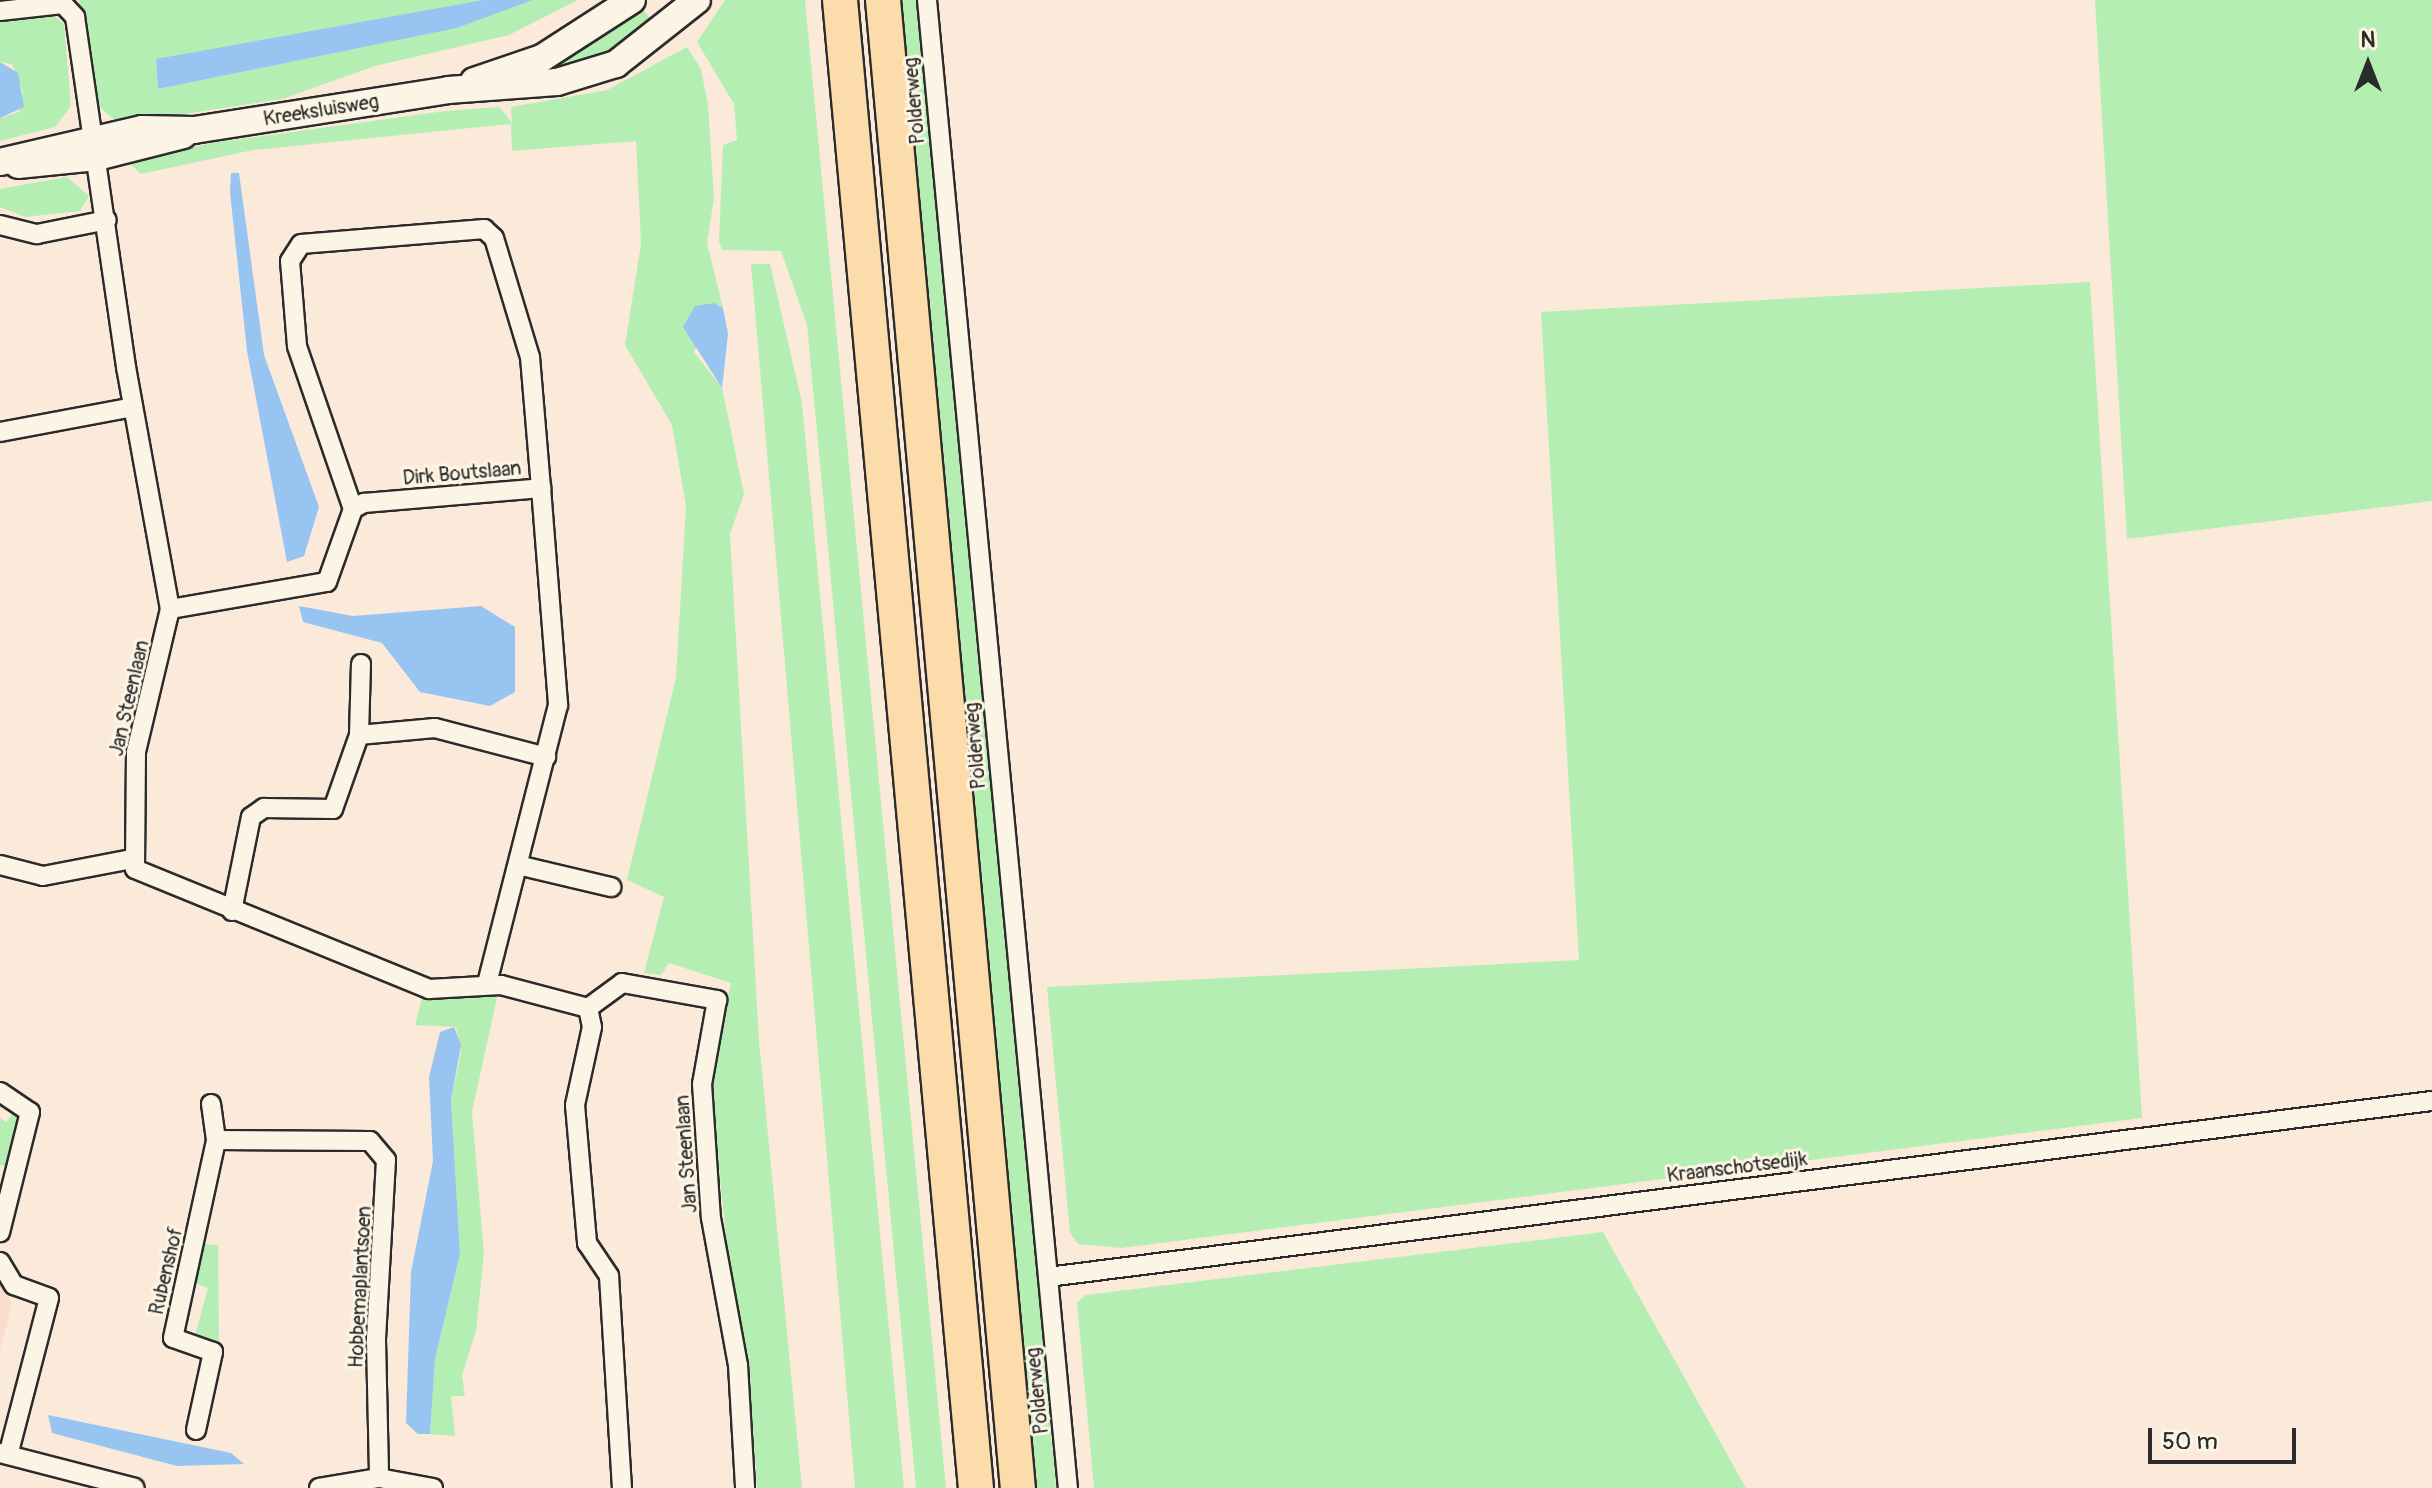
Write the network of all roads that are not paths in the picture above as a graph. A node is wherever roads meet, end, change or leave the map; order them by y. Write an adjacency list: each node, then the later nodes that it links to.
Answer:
1 (632, 0): 7 (street, Kreeksluisweg)
2 (697, 0): 7 (street, Kreeksluisweg)
3 (840, 0): 42 (highway)
4 (883, 0): 43 (highway)
5 (927, 0): 33 (street, Polderweg)
6 (0, 11): 8 (street, Jan Steenlaan)
7 (448, 90): 8 (street, Kreeksluisweg)
8 (96, 148): 9 (street, Kreeksluisweg); 10 (street, Jan Steenlaan)
9 (0, 163)
10 (107, 220): 11 (street); 12 (street, Jan Steenlaan)
11 (0, 225)
12 (133, 407): 13 (street); 16 (street, Jan Steenlaan)
13 (0, 432)
14 (541, 488): 15 (street, Dirk Boutslaan); 15 (street); 19 (street, Dirk Boutslaan)
15 (353, 509): 16 (street)
16 (170, 609): 20 (street, Jan Steenlaan)
17 (361, 664): 18 (street)
18 (359, 735): 19 (street); 24 (street)
19 (546, 757): 22 (street, Dirk Boutslaan)
20 (132, 859): 21 (street); 24 (street)
21 (0, 865)
22 (518, 865): 23 (street); 25 (street, Dirk Boutslaan)
23 (611, 887)
24 (232, 911): 25 (street)
25 (487, 984): 26 (street)
26 (588, 1008): 40 (street); 41 (street, Jan Steenlaan)
27 (0, 1092): 31 (street)
28 (2432, 1101): 33 (street, Kraanschotsedijk)
29 (211, 1104): 30 (street, Rubenshof)
30 (216, 1140): 34 (street, Rubenshof); 36 (street, Hobbemaplantsoen)
31 (0, 1232)
32 (0, 1262): 35 (street)
33 (1048, 1277): 44 (street, Polderweg)
34 (196, 1430)
35 (4, 1454): 37 (street)
36 (379, 1478): 38 (street); 39 (street)
37 (135, 1488)
38 (319, 1488)
39 (433, 1488)
40 (621, 1488)
41 (745, 1488)
42 (976, 1488)
43 (1018, 1488)
44 (1068, 1488)

